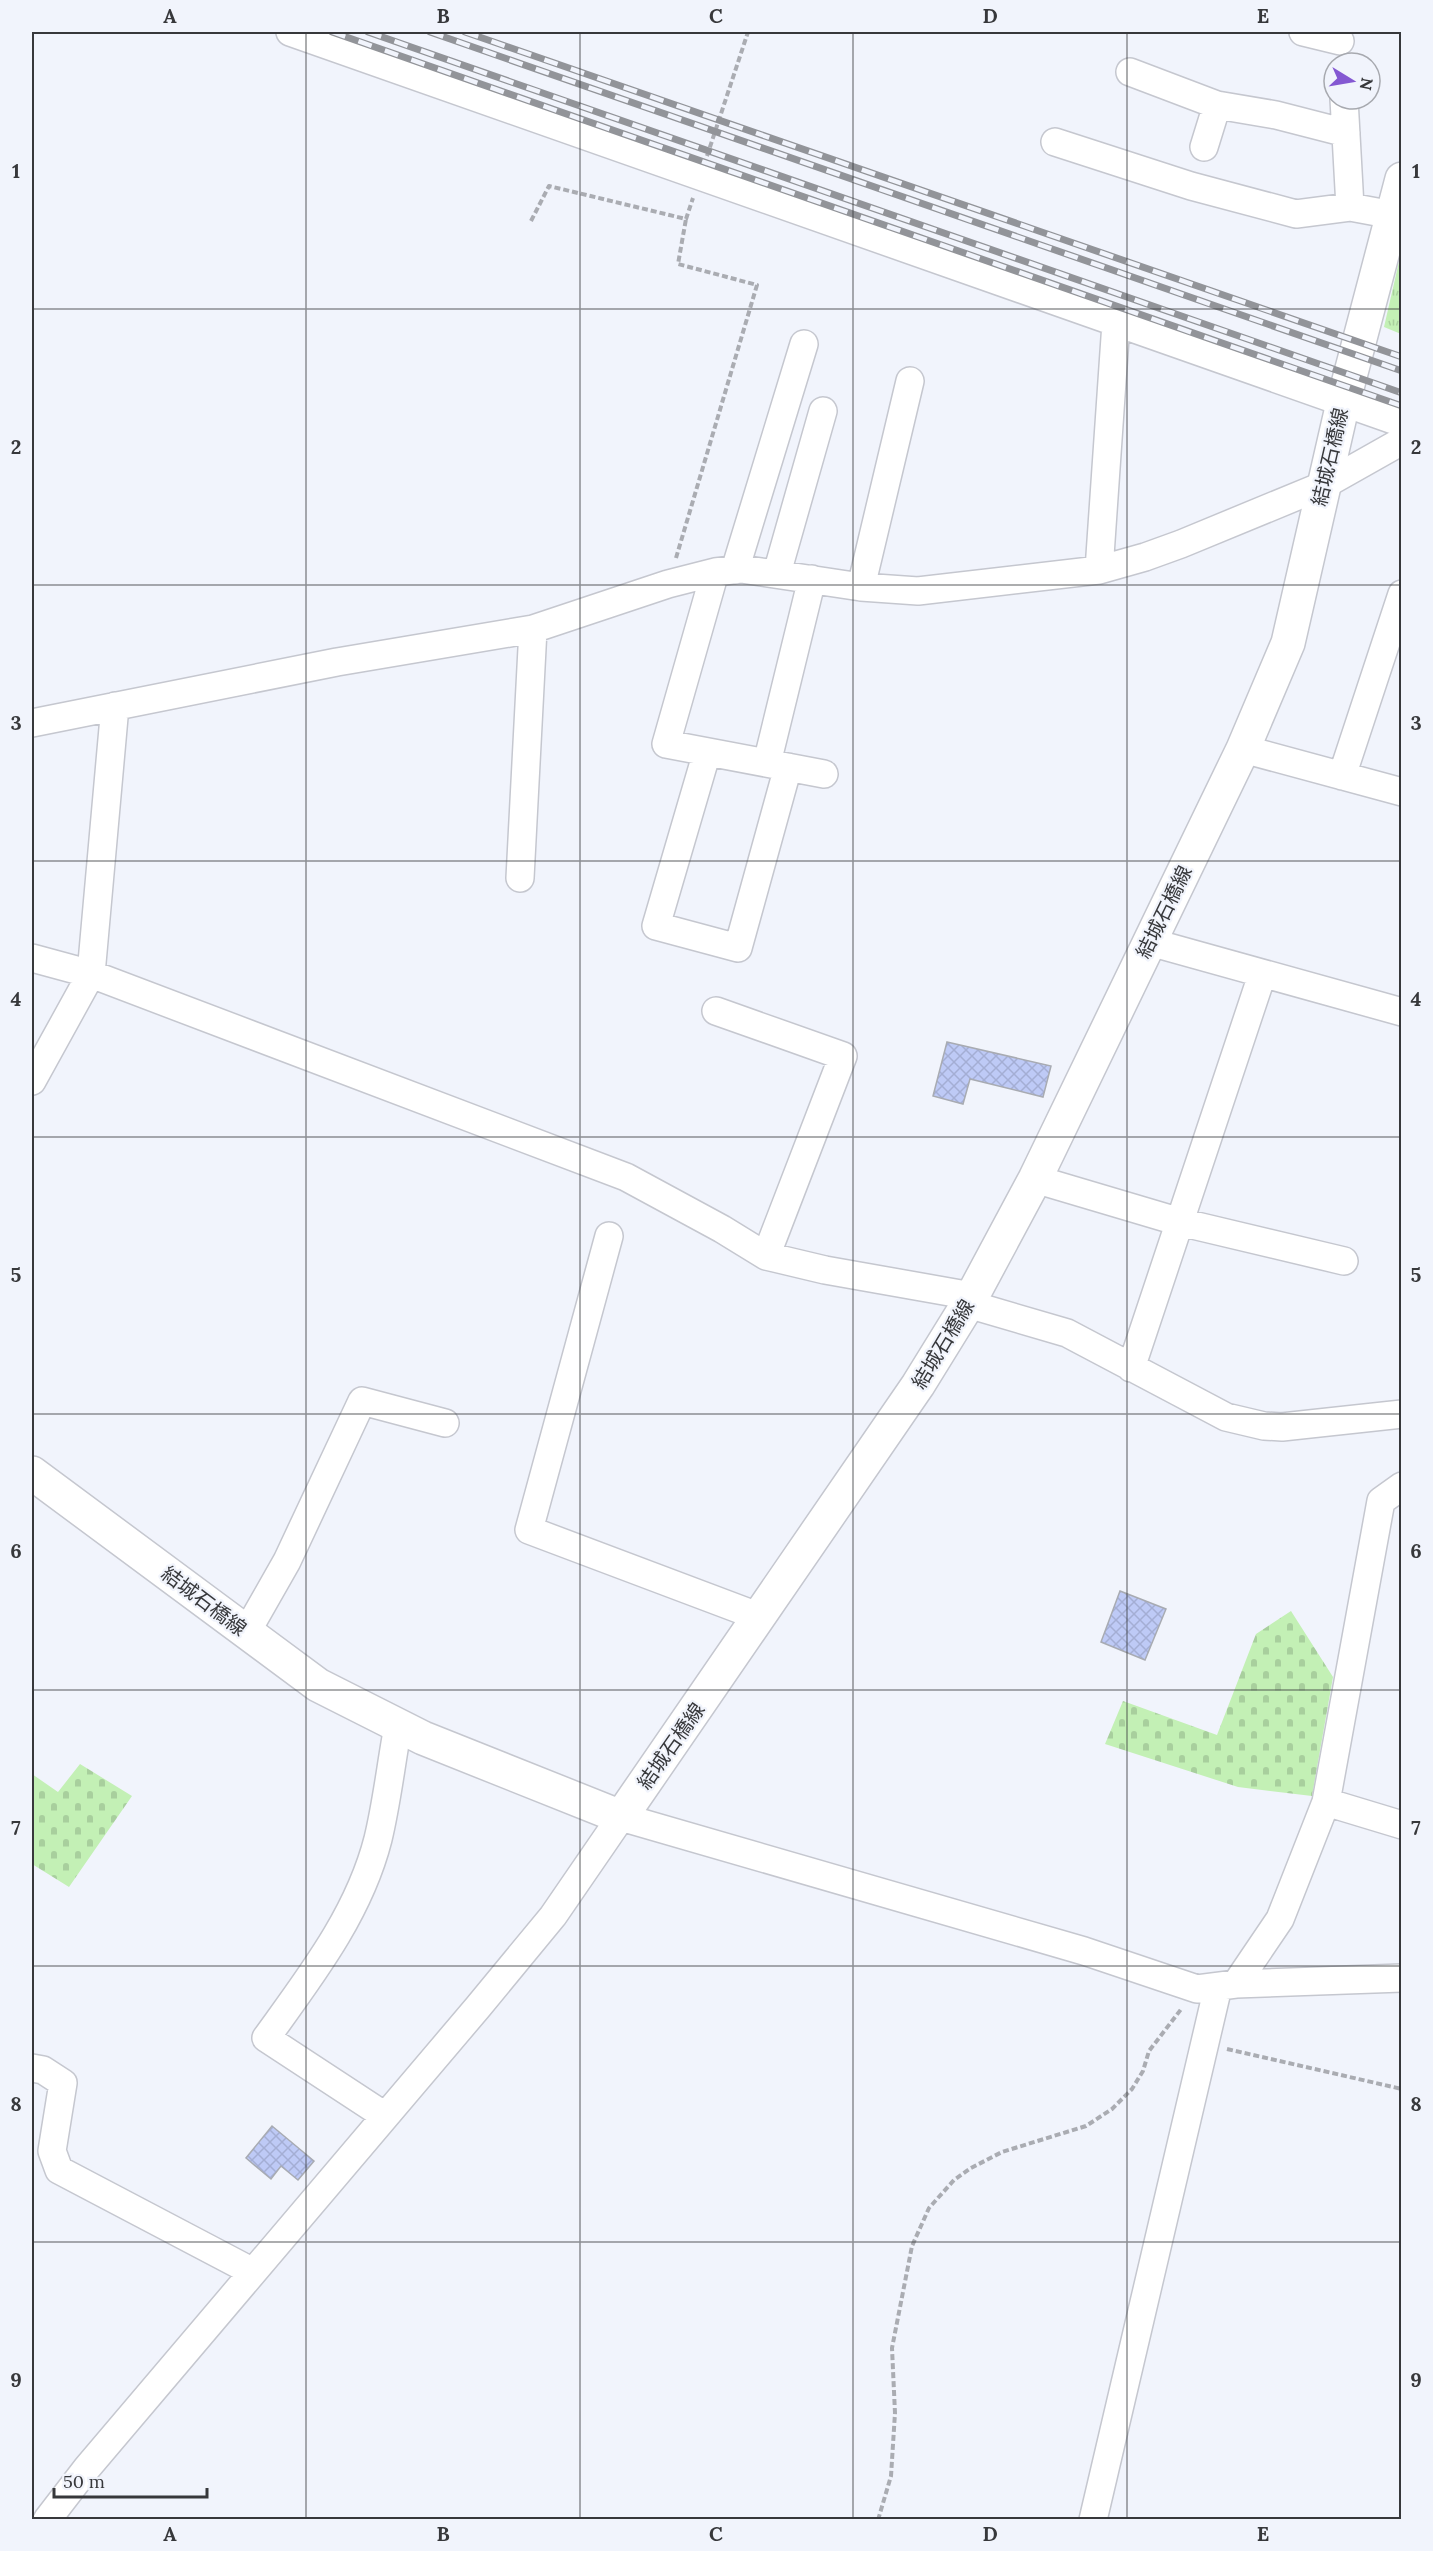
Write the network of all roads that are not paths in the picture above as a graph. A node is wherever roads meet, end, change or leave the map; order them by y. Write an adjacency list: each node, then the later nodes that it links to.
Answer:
1 (290, 32): 13 (street)
2 (1303, 32): 3 (street)
3 (1340, 45)
4 (1130, 72): 5 (street)
5 (1217, 105): 7 (street); 9 (street)
6 (1345, 111): 7 (street)
7 (1346, 133): 11 (street)
8 (1055, 142): 11 (street)
9 (1204, 147)
10 (1401, 179): 12 (main road, 結城石橋線)
11 (1350, 207): 12 (street)
12 (1395, 223): 16 (main road, 結城石橋線)
13 (1116, 323): 16 (street); 21 (street)
14 (804, 344): 22 (street)
15 (910, 381): 25 (street)
16 (1343, 403): 18 (street); 20 (main road, 結城石橋線)
17 (823, 411): 23 (street)
18 (1401, 423)
19 (1401, 441): 20 (street)
20 (1324, 485): 21 (street); 30 (main road, 結城石橋線)
21 (1099, 570): 25 (street)
22 (725, 571): 23 (street); 27 (street); 31 (street)
23 (777, 573): 24 (street)
24 (812, 579): 25 (street); 32 (street)
25 (861, 587)
26 (1401, 594): 34 (street)
27 (533, 630): 28 (street); 36 (street)
28 (115, 706): 29 (street); 39 (street)
29 (32, 723)
30 (1243, 748): 34 (street); 37 (main road, 結城石橋線)
31 (707, 752): 32 (street); 32 (street)
32 (777, 765): 33 (street)
33 (824, 774)
34 (1342, 776): 35 (street)
35 (1401, 792)
36 (520, 878)
37 (1150, 942): 40 (street); 44 (main road, 結城石橋線)
38 (32, 957): 39 (street)
39 (91, 974): 43 (street); 47 (street)
40 (1262, 975): 42 (street); 45 (street)
41 (716, 1011): 47 (street)
42 (1401, 1012)
43 (32, 1081)
44 (1035, 1179): 45 (street); 49 (main road, 結城石橋線)
45 (1180, 1222): 48 (street); 50 (street)
46 (609, 1236): 55 (street)
47 (766, 1256): 49 (street)
48 (1344, 1261)
49 (970, 1300): 50 (street); 55 (main road, 結城石橋線)
50 (1131, 1368): 51 (street)
51 (1401, 1414)
52 (445, 1423): 56 (street)
53 (32, 1473): 56 (main road, 結城石橋線)
54 (1401, 1486): 58 (street)
55 (760, 1617): 59 (main road, 結城石橋線)
56 (246, 1633): 57 (main road, 結城石橋線)
57 (398, 1726): 59 (main road, 結城石橋線); 64 (street)
58 (1326, 1802): 60 (street); 62 (street)
59 (621, 1817): 62 (street); 64 (street)
60 (1401, 1825)
61 (1401, 1978): 62 (street)
62 (1217, 1987): 67 (street)
63 (32, 2068): 65 (street)
64 (385, 2116): 65 (street)
65 (253, 2272): 66 (street)
66 (47, 2520)
67 (1093, 2520)

